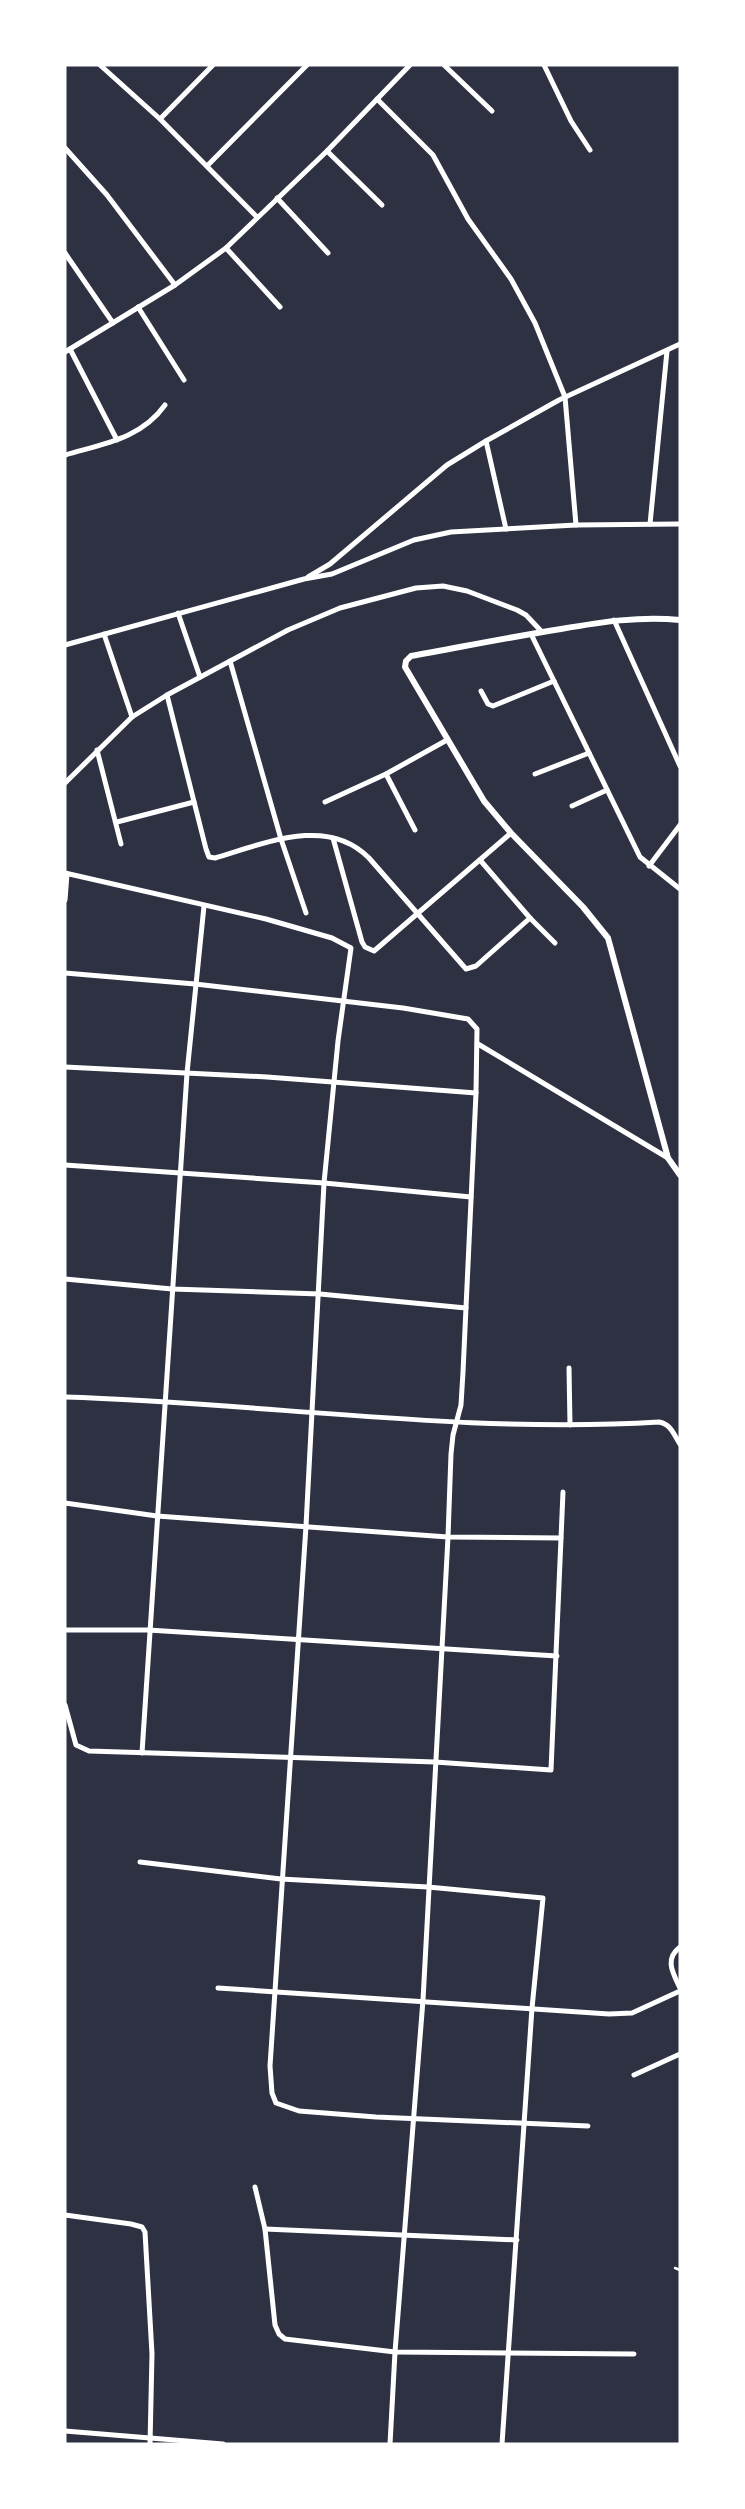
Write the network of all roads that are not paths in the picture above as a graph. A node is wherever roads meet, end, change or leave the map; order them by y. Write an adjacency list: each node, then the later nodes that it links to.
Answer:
1 (212, 65): 9 (street)
2 (307, 65): 13 (street)
3 (410, 65): 7 (street)
4 (444, 65): 8 (street)
5 (544, 65): 11 (street)
6 (103, 66): 9 (street)
7 (377, 99): 12 (street); 28 (street)
8 (492, 111)
9 (160, 119): 13 (street)
10 (65, 148): 20 (street)
11 (590, 150)
12 (327, 151): 14 (street); 15 (street)
13 (207, 166): 16 (street)
14 (277, 198): 16 (street); 19 (street)
15 (382, 205)
16 (257, 217): 17 (street)
17 (226, 248): 20 (street); 22 (street)
18 (65, 253): 23 (street)
19 (328, 253)
20 (176, 285): 21 (street)
21 (138, 307): 23 (street); 27 (street)
22 (280, 307)
23 (113, 323): 25 (street)
24 (680, 344): 26 (street)
25 (68, 351): 30 (street)
26 (667, 351): 28 (street); 33 (street)
27 (184, 380)
28 (565, 397): 31 (street); 35 (street)
29 (165, 405): 30 (street)
30 (117, 440): 32 (street)
31 (486, 441): 36 (street); 37 (street)
32 (65, 455)
33 (650, 524): 34 (street); 35 (street)
34 (680, 524)
35 (576, 525): 36 (street)
36 (506, 529): 37 (street)
37 (304, 579): 38 (street)
38 (178, 613): 42 (street); 46 (street)
39 (614, 620): 40 (street); 41 (street); 54 (street)
40 (680, 620)
41 (542, 632): 43 (street); 45 (street)
42 (104, 634): 44 (street); 50 (street)
43 (531, 634): 47 (street); 51 (street)
44 (65, 645)
45 (230, 661): 46 (street); 67 (street)
46 (200, 677): 49 (street)
47 (554, 681): 48 (street); 53 (street)
48 (481, 691)
49 (167, 695): 50 (street); 59 (street)
50 (132, 717): 52 (street)
51 (447, 740): 55 (street); 65 (street)
52 (97, 751): 57 (street); 62 (street)
53 (589, 753): 56 (street); 58 (street)
54 (680, 766)
55 (386, 774): 60 (street); 64 (street)
56 (536, 774)
57 (65, 781)
58 (607, 790): 61 (street); 70 (street)
59 (194, 802): 62 (street); 67 (street)
60 (325, 803)
61 (572, 806)
62 (117, 822): 68 (street)
63 (680, 825): 70 (street)
64 (415, 830)
65 (511, 833): 69 (street); 87 (street)
66 (333, 838): 67 (street); 76 (street); 76 (street)
67 (281, 839): 75 (street)
68 (121, 844)
69 (480, 860): 76 (street); 77 (street)
70 (649, 866): 72 (street)
71 (66, 874): 73 (street); 74 (street)
72 (680, 890)
73 (65, 900)
74 (204, 906): 80 (street); 81 (street)
75 (306, 913)
76 (419, 913): 77 (street)
77 (530, 918): 78 (street)
78 (555, 943)
79 (65, 972): 80 (street)
80 (195, 984): 81 (street); 84 (street)
81 (345, 1001): 82 (street); 85 (street)
82 (478, 1044): 86 (street); 87 (street)
83 (65, 1067): 84 (street)
84 (187, 1073): 85 (street); 89 (street)
85 (334, 1083): 86 (street); 91 (street)
86 (477, 1093): 92 (street)
87 (668, 1158): 90 (street)
88 (65, 1165): 89 (street)
89 (179, 1174): 91 (street); 94 (street)
90 (680, 1175)
91 (324, 1183): 92 (street); 95 (street)
92 (471, 1197): 96 (street)
93 (65, 1279): 94 (street)
94 (172, 1289): 95 (street); 99 (street)
95 (320, 1294): 96 (street); 100 (street)
96 (466, 1308): 101 (street)
97 (569, 1368): 102 (street)
98 (65, 1397): 99 (street)
99 (165, 1400): 100 (street); 106 (street)
100 (311, 1412): 101 (street); 107 (street)
101 (456, 1421): 102 (street); 108 (street)
102 (570, 1424): 103 (street)
103 (680, 1444)
104 (563, 1492): 109 (street)
105 (65, 1503): 106 (street)
106 (157, 1516): 107 (street); 111 (street)
107 (306, 1526): 108 (street); 112 (street)
108 (449, 1537): 109 (street); 113 (street)
109 (561, 1538): 114 (street)
110 (65, 1630): 111 (street)
111 (148, 1630): 112 (street); 116 (street)
112 (299, 1640): 113 (street); 117 (street)
113 (442, 1649): 114 (street); 118 (street)
114 (557, 1657): 118 (street)
115 (65, 1705): 116 (street)
116 (142, 1753): 117 (street)
117 (289, 1758): 118 (street); 120 (street)
118 (435, 1762): 121 (street)
119 (141, 1862): 120 (street)
120 (281, 1879): 121 (street); 125 (street)
121 (428, 1887): 126 (street); 127 (street)
122 (680, 1947): 124 (street)
123 (218, 1988): 125 (street)
124 (680, 1990): 127 (street)
125 (274, 1992): 126 (street); 130 (street)
126 (423, 2000): 127 (street); 130 (street)
127 (531, 2008): 131 (street)
128 (680, 2054): 129 (street)
129 (634, 2075)
130 (415, 2118): 131 (street); 136 (street)
131 (525, 2122): 132 (street); 137 (street)
132 (588, 2126)
133 (255, 2187): 135 (street)
134 (65, 2215): 144 (street)
135 (265, 2229): 136 (street); 140 (street)
136 (405, 2234): 137 (street); 140 (street)
137 (517, 2240): 141 (street)
138 (675, 2268): 139 (lane)
139 (680, 2270)
140 (395, 2352): 141 (street); 146 (street)
141 (510, 2352): 142 (street); 147 (street)
142 (634, 2354)
143 (65, 2431): 144 (street)
144 (150, 2441): 145 (street)
145 (223, 2444)
146 (390, 2444)
147 (502, 2444)

